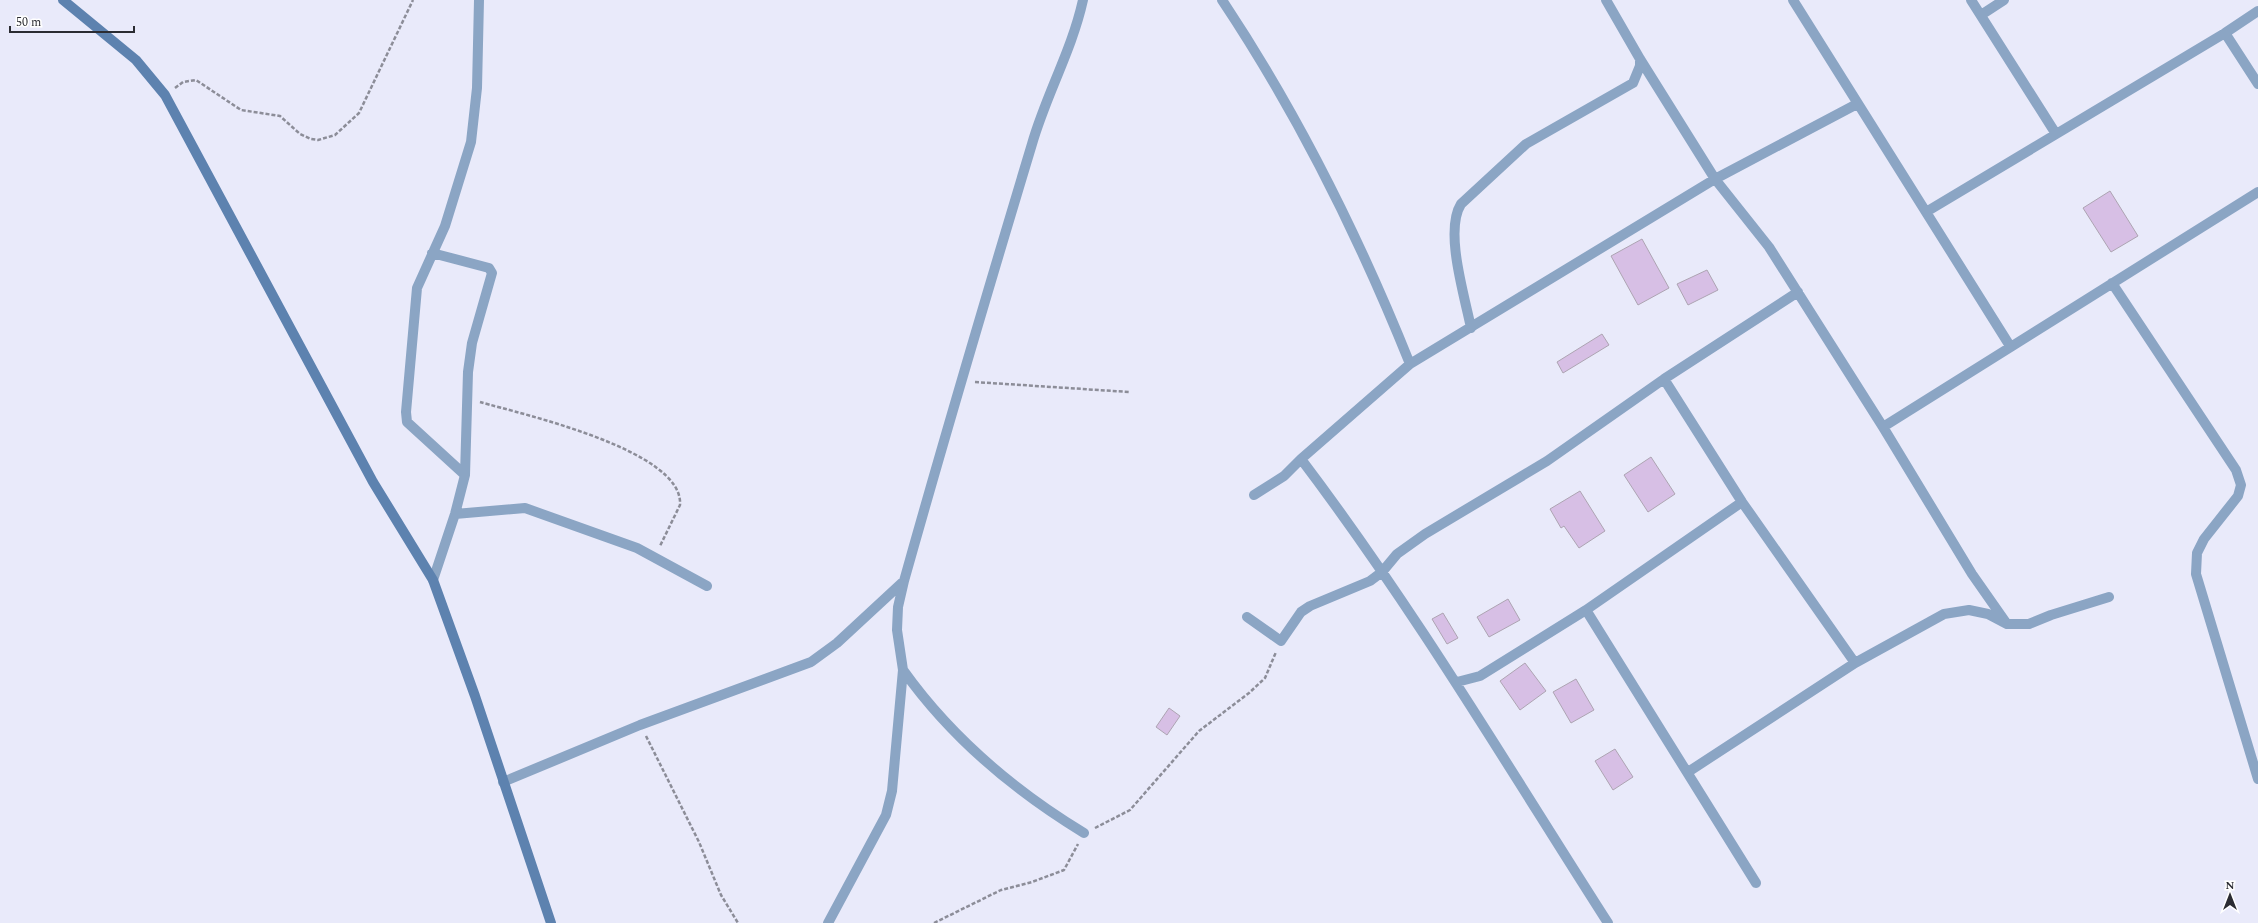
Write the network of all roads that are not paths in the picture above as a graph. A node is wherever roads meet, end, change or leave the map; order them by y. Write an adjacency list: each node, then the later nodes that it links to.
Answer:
1 (63, 0): 33 (street)
2 (479, 0): 19 (street)
3 (1082, 0): 34 (street)
4 (1222, 0): 24 (street)
5 (1606, 0): 12 (street)
6 (1793, 0): 14 (street)
7 (1971, 0): 10 (street)
8 (2004, 0): 10 (street)
9 (2258, 11): 11 (street)
10 (1981, 15): 15 (street)
11 (2225, 33): 13 (street); 15 (street)
12 (1640, 59): 16 (street); 22 (street)
13 (2258, 84)
14 (1857, 104): 16 (street); 18 (street)
15 (2056, 134): 18 (street)
16 (1715, 179): 21 (street); 22 (street)
17 (2258, 192): 20 (street)
18 (1926, 212): 23 (street)
19 (432, 253): 28 (street); 28 (street)
20 (2112, 283): 23 (street); 44 (street)
21 (1798, 292): 25 (street); 26 (street)
22 (1471, 328): 24 (street)
23 (2010, 346): 26 (street)
24 (1410, 364): 27 (street)
25 (1664, 379): 30 (street); 32 (street)
26 (1883, 427): 39 (street)
27 (1301, 459): 29 (street); 32 (street)
28 (465, 475): 31 (street)
29 (1254, 495)
30 (1742, 502): 37 (street); 40 (street)
31 (455, 514): 33 (street); 35 (street)
32 (1382, 572): 38 (street); 42 (street)
33 (432, 580): 45 (street)
34 (904, 582): 41 (street); 45 (street)
35 (707, 586)
36 (2109, 597): 39 (street)
37 (1586, 610): 42 (street); 43 (street)
38 (1248, 617)
39 (2006, 624): 40 (street)
40 (1855, 663): 43 (street)
41 (903, 670): 46 (street); 49 (street)
42 (1457, 682): 50 (street)
43 (1688, 772): 47 (street)
44 (2258, 779)
45 (503, 782): 48 (street)
46 (1084, 833)
47 (1756, 883)
48 (551, 923)
49 (828, 923)
50 (1608, 923)

